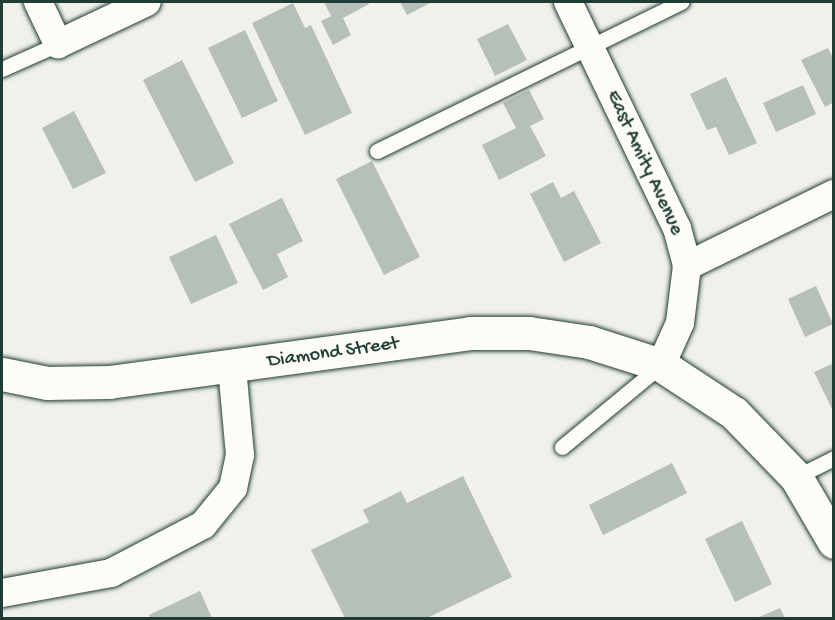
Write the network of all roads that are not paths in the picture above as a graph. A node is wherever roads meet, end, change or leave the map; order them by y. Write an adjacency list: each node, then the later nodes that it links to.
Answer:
1 (38, 2): 5 (street)
2 (147, 2): 5 (street)
3 (568, 2): 6 (street, East Amity Avenue)
4 (681, 2): 6 (lane)
5 (58, 44): 7 (lane)
6 (590, 46): 8 (lane); 10 (street, East Amity Avenue)
7 (2, 69)
8 (377, 151)
9 (834, 194): 10 (street)
10 (687, 266): 11 (street, East Amity Avenue)
11 (661, 365): 12 (main road, Diamond Street); 14 (lane); 16 (main road)
12 (232, 367): 13 (main road, Diamond Street); 18 (street)
13 (2, 374)
14 (562, 447)
15 (834, 458): 16 (lane)
16 (796, 477): 17 (main road)
17 (834, 542)
18 (2, 593)

